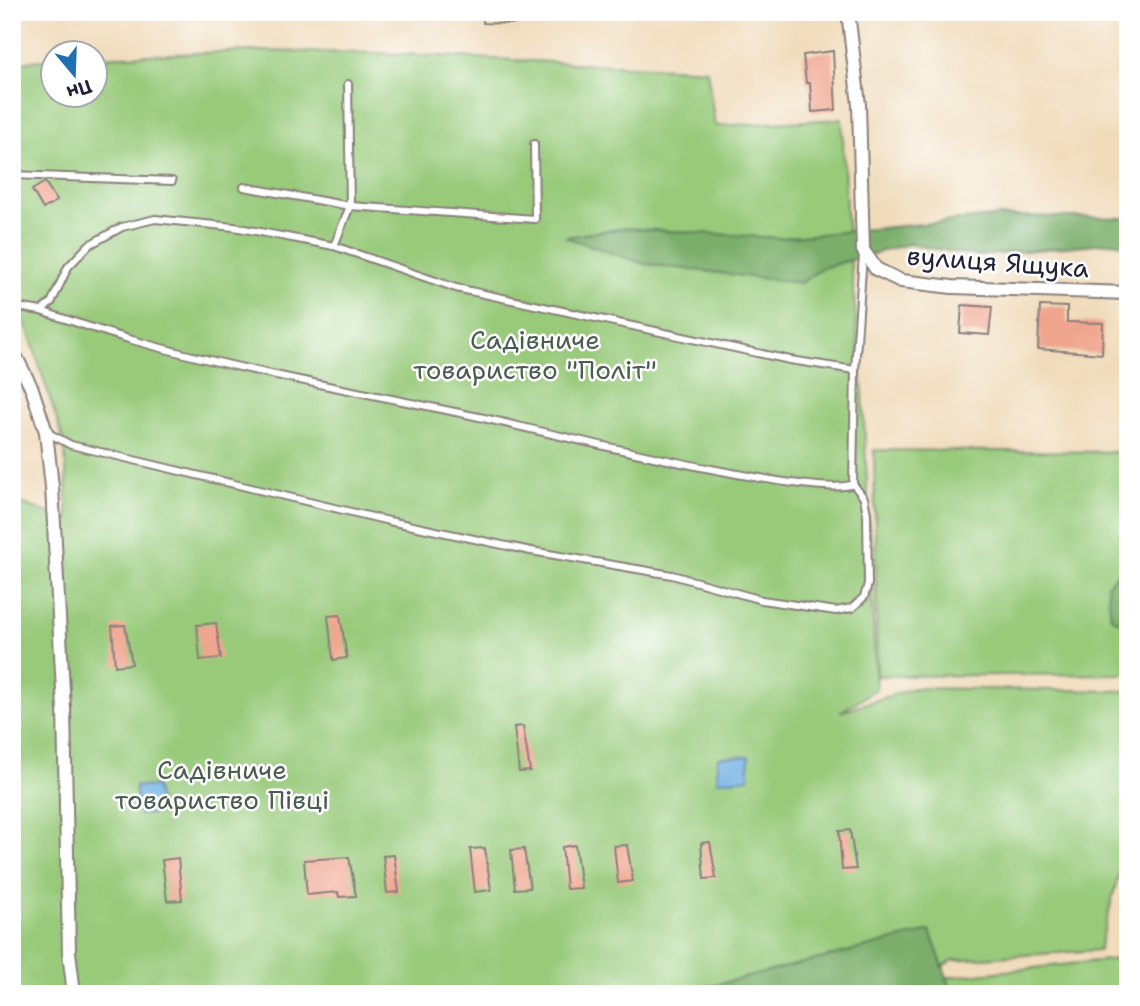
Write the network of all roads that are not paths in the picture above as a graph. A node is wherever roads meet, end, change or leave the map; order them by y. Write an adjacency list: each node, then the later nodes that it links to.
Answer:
1 (848, 12): 9 (street)
2 (348, 84): 7 (lane)
3 (534, 145): 7 (lane)
4 (12, 175): 5 (lane)
5 (172, 181)
6 (244, 187): 7 (lane)
7 (350, 206): 8 (lane)
8 (334, 246): 12 (lane); 14 (lane)
9 (863, 250): 10 (street, вулиця Ящука); 14 (lane)
10 (1128, 293)
11 (12, 306): 12 (lane)
12 (40, 311): 16 (lane)
13 (12, 349): 15 (street)
14 (855, 370): 16 (lane)
15 (46, 432): 16 (lane); 17 (street)
16 (853, 484)
17 (74, 994)

